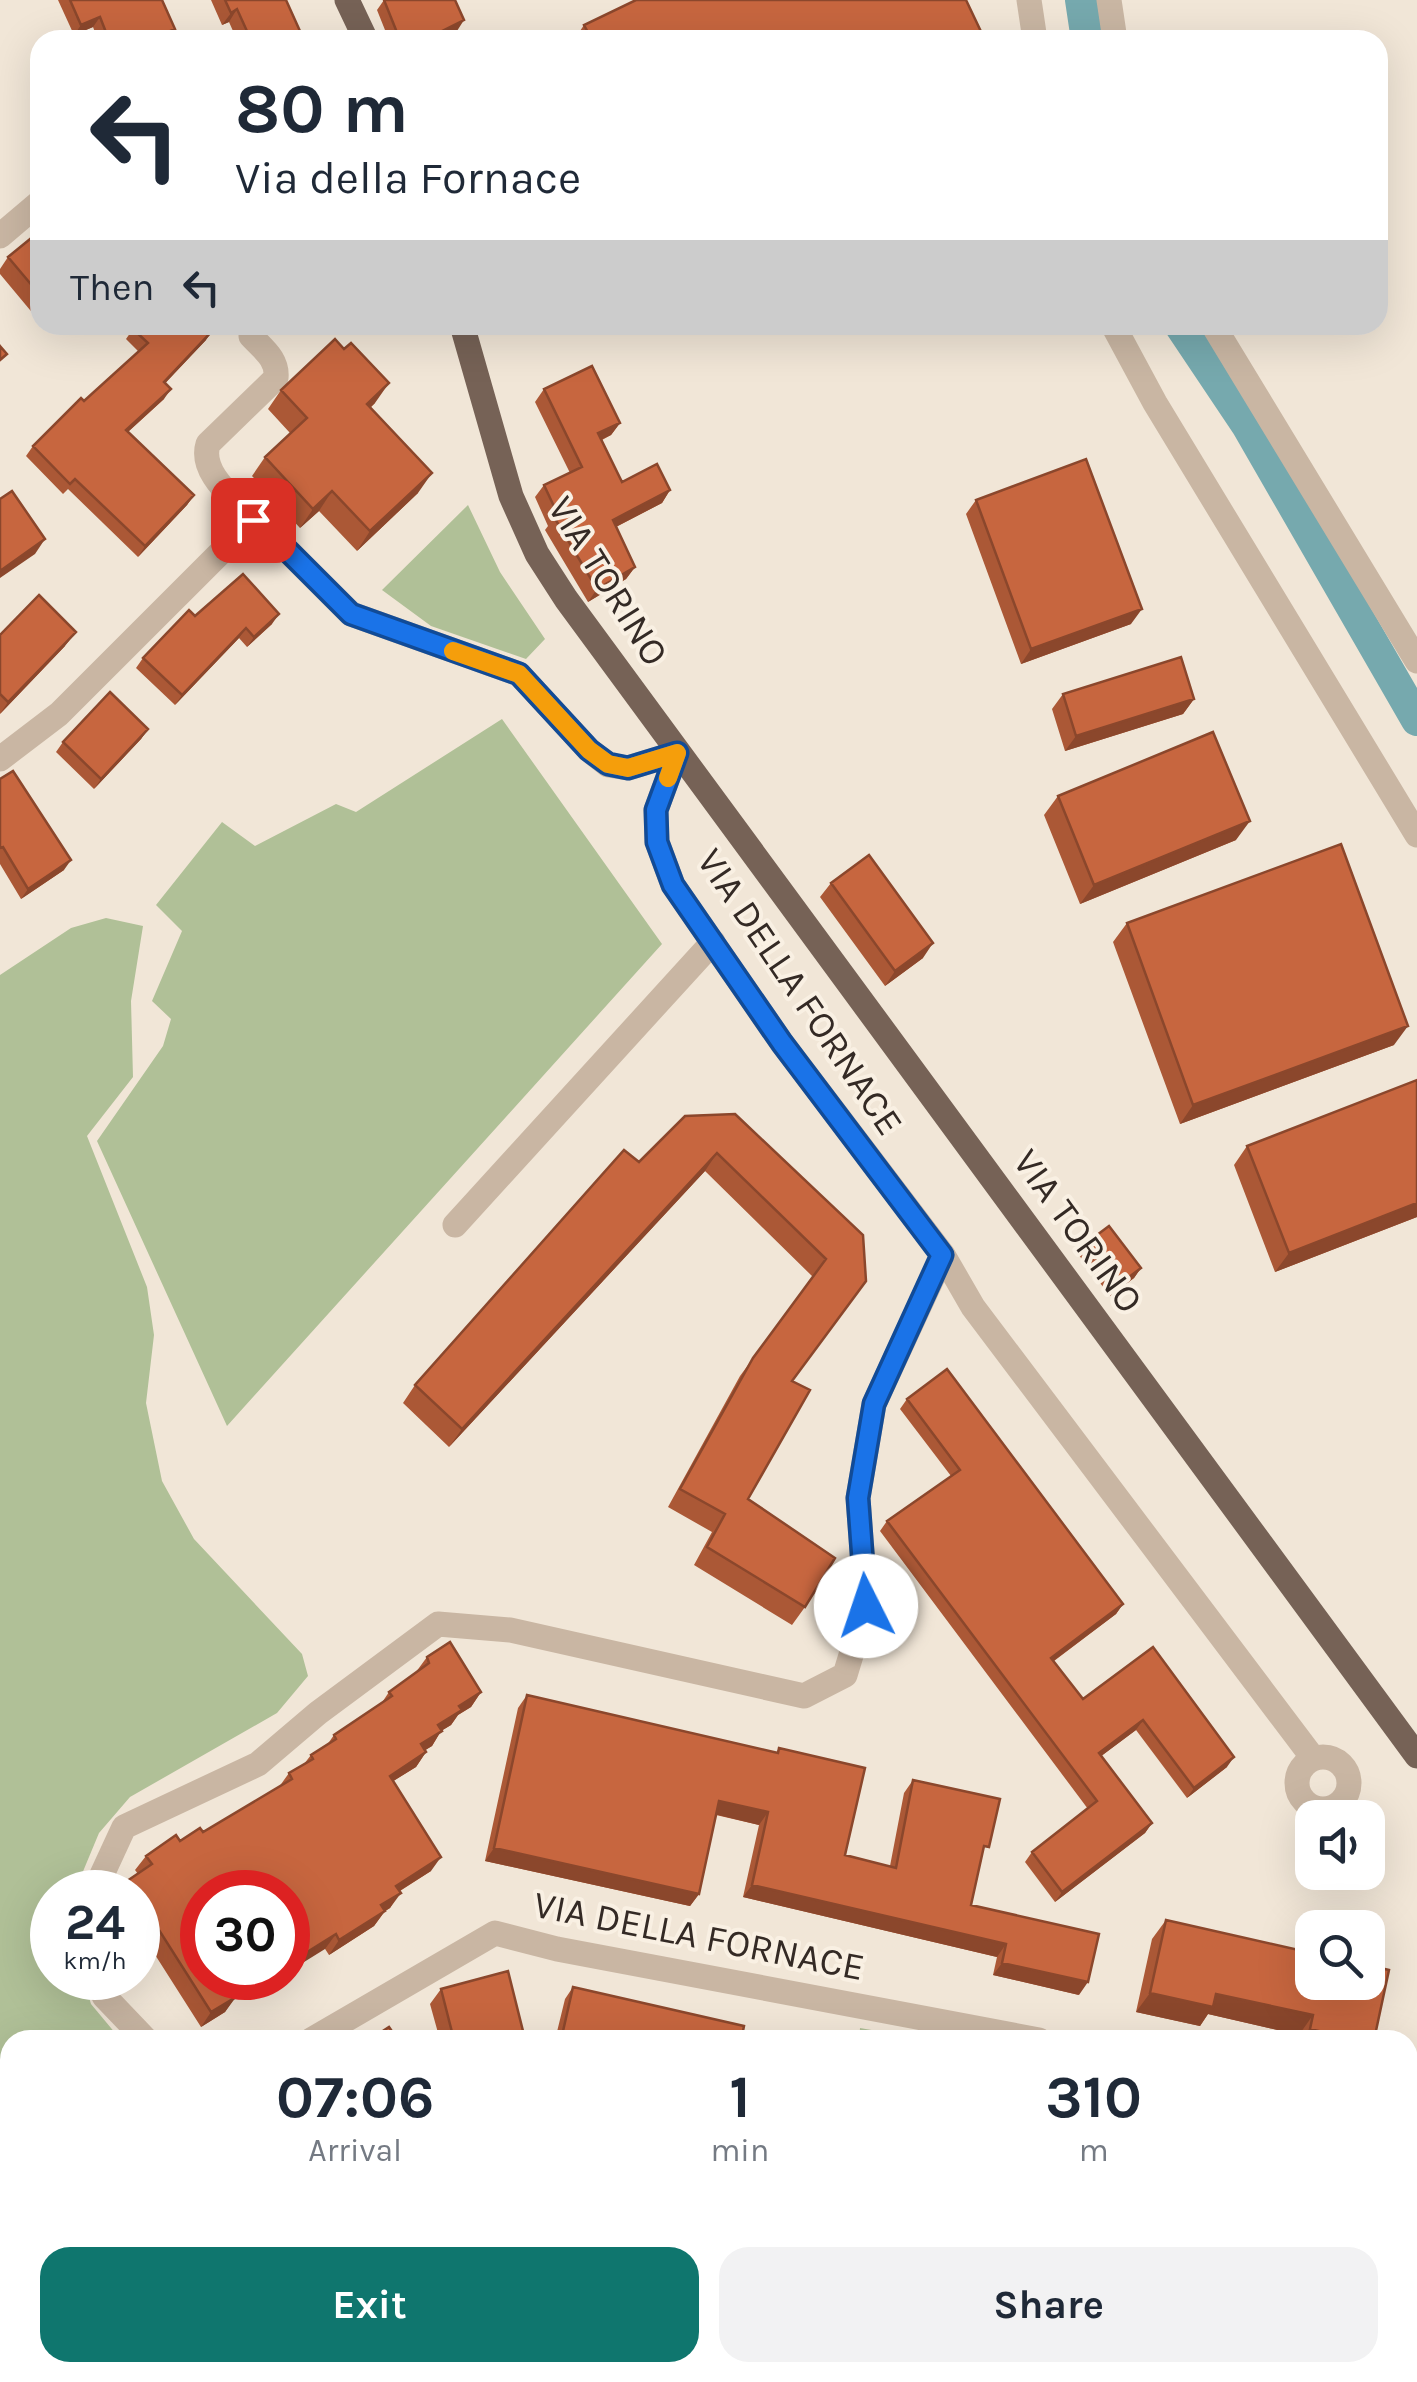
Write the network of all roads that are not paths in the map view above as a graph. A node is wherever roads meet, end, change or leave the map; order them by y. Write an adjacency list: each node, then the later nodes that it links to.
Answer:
1 (347, 0): 4 (main road)
2 (1029, 0): 5 (street)
3 (1109, 0): 6 (street)
4 (361, 30)
5 (1034, 30)
6 (1113, 30)
7 (30, 210): 8 (street)
8 (0, 236)
9 (465, 335): 15 (main road, VIA TORINO)
10 (1119, 335): 17 (street)
11 (1219, 335): 14 (street)
12 (251, 336): 13 (street)
13 (253, 520): 15 (street); 16 (street)
14 (1417, 661)
15 (677, 753): 18 (street, VIA DELLA FORNACE); 21 (main road, VIA TORINO)
16 (0, 759)
17 (1417, 834)
18 (713, 942): 19 (street); 20 (street, VIA DELLA FORNACE)
19 (455, 1225)
20 (942, 1255): 22 (street, VIA DELLA FORNACE); 23 (street)
21 (1417, 1756)
22 (1313, 1758)
23 (104, 1870)
24 (108, 2000): 25 (street)
25 (136, 2030)
26 (329, 2030): 27 (street, VIA DELLA FORNACE)
27 (987, 2030)

